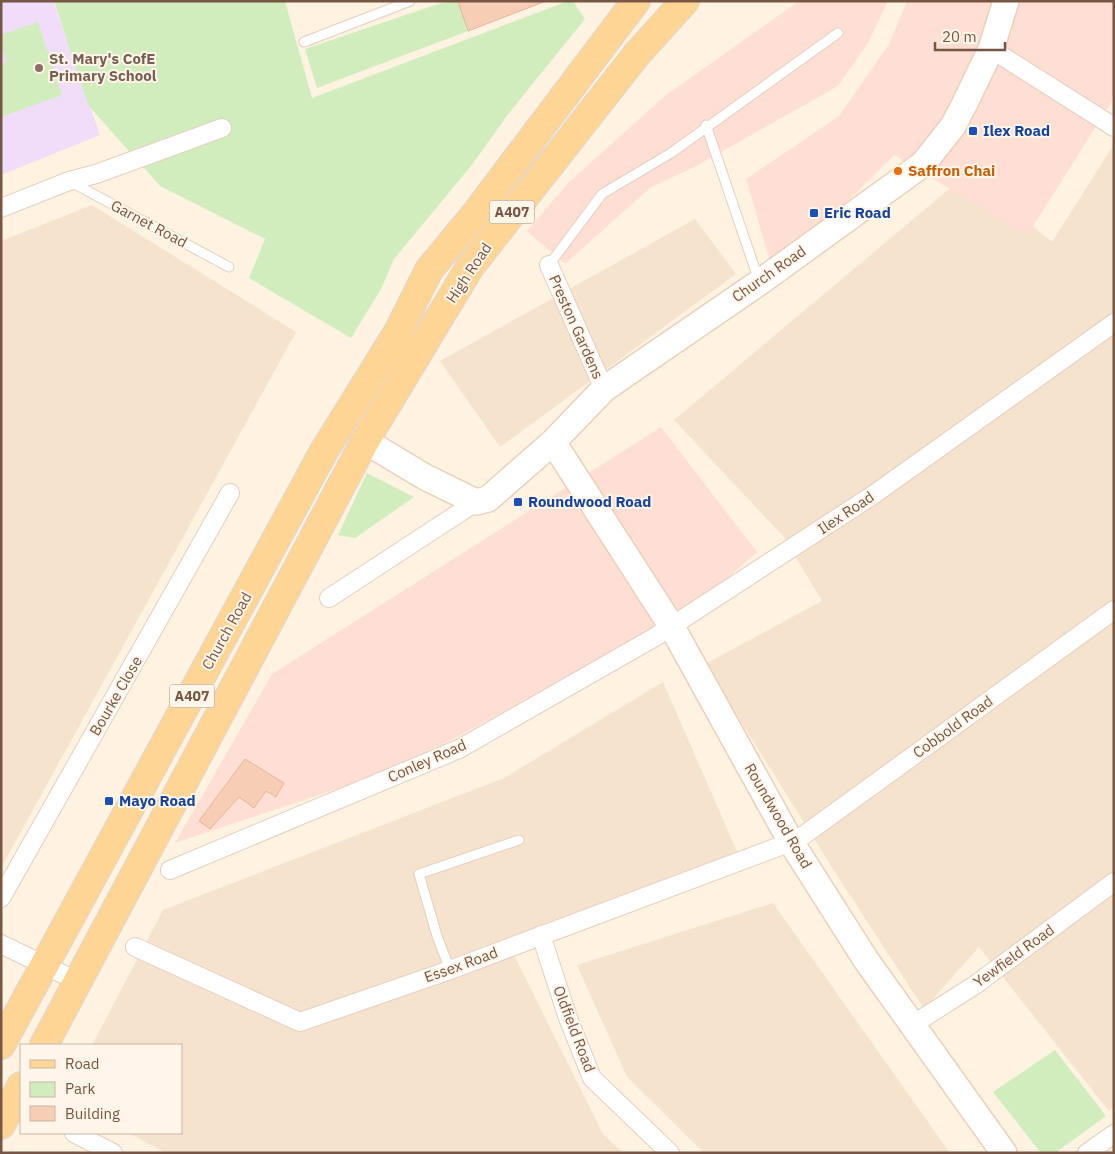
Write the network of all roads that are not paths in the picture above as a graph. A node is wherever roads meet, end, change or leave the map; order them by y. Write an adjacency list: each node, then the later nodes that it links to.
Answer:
1 (410, 1): 6 (lane)
2 (636, 1): 18 (main road, High Road / A407)
3 (685, 1): 19 (main road, High Road / A407)
4 (1006, 1): 7 (street, Church Road)
5 (838, 33): 8 (lane)
6 (304, 42)
7 (991, 49): 9 (street); 15 (street, Church Road)
8 (706, 125): 13 (lane); 15 (lane)
9 (1114, 127)
10 (222, 128): 11 (street)
11 (69, 181): 12 (street); 14 (lane, Garnet Road)
12 (1, 208)
13 (549, 265): 17 (street, Preston Gardens)
14 (229, 267)
15 (760, 282): 17 (street, Church Road)
16 (1114, 324): 25 (street, Ilex Road)
17 (604, 389): 20 (street, Church Road)
18 (340, 427): 19 (street); 34 (main road, Church Road / A407)
19 (364, 441): 22 (street); 36 (main road, Church Road / A407)
20 (553, 442): 22 (street, Church Road); 25 (street, Roundwood Road)
21 (230, 493): 30 (street, Bourke Close)
22 (476, 502): 23 (street, Church Road)
23 (328, 598)
24 (1114, 610): 27 (street, Cobbold Road)
25 (672, 627): 27 (street, Roundwood Road); 28 (street, Conley Road)
26 (520, 840): 35 (lane)
27 (791, 842): 31 (street, Essex Road); 37 (street, Roundwood Road)
28 (170, 870)
29 (1114, 882): 37 (street, Yewfield Road)
30 (1, 898)
31 (541, 935): 35 (street, Essex Road); 43 (street, Oldfield Road)
32 (1, 944): 34 (street)
33 (135, 947): 35 (street, Essex Road)
34 (44, 965): 36 (street); 39 (main road, Church Road / A407)
35 (450, 970)
36 (79, 982): 38 (main road, Church Road / A407)
37 (912, 1025): 44 (street, Roundwood Road)
38 (45, 1044)
39 (1, 1045)
40 (76, 1134): 42 (street)
41 (1114, 1134): 45 (street)
42 (114, 1153)
43 (670, 1153)
44 (1004, 1153)
45 (1087, 1153)

